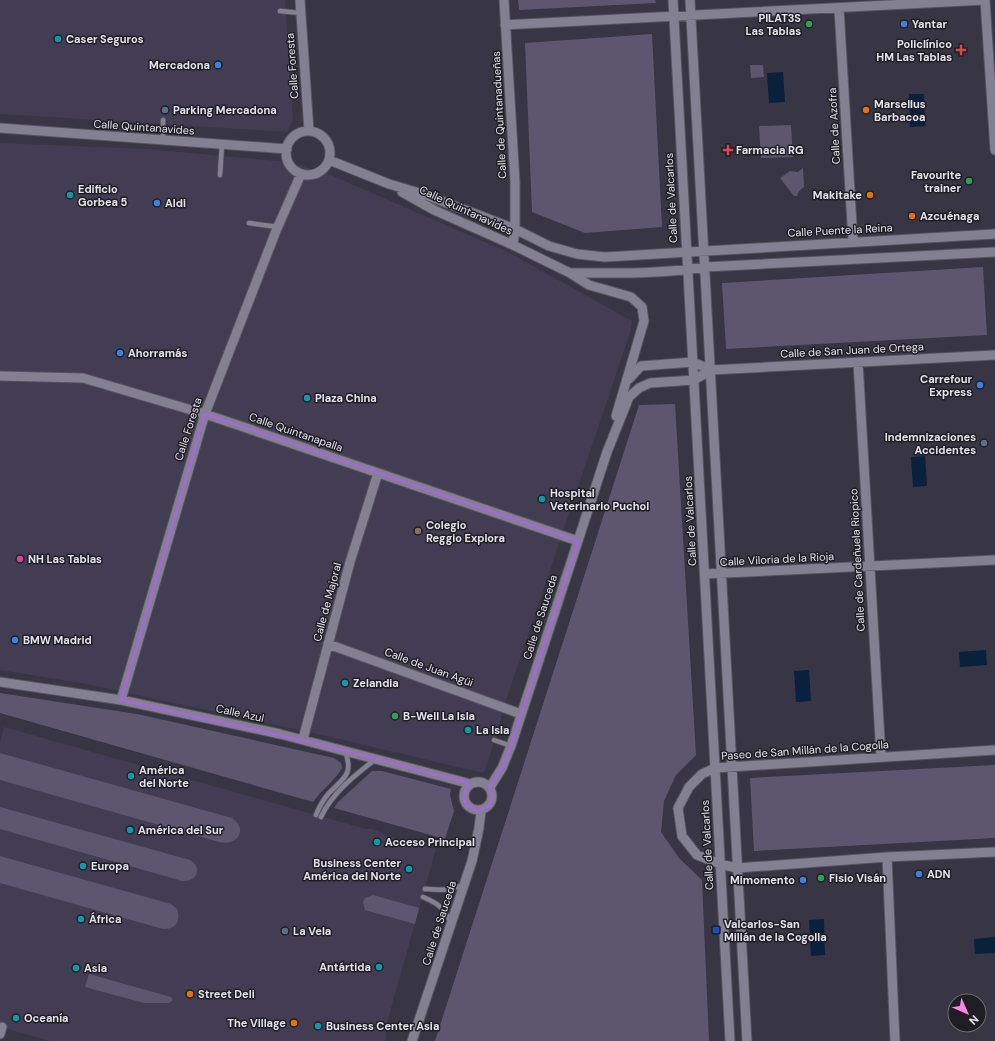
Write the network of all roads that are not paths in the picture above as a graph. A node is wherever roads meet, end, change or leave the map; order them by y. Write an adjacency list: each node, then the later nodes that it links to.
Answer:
1 (300, 0): 8 (street, Calle Foresta)
2 (504, 0): 11 (street, Calle de Quintanadueñas)
3 (673, 0): 9 (street, Calle de Valcarlos)
4 (690, 0): 10 (street)
5 (985, 0): 6 (street); 18 (street)
6 (839, 9): 10 (street); 27 (street, Calle de Azofra)
7 (280, 11): 8 (lane)
8 (301, 13): 14 (street, Calle Foresta)
9 (674, 16): 10 (street); 11 (street); 30 (street, Calle de Valcarlos)
10 (691, 16): 29 (street)
11 (505, 25): 25 (street, Calle de Quintanadueñas)
12 (164, 120): 15 (lane)
13 (0, 128): 15 (street, Calle Quintanavides)
14 (309, 131): 17 (street); 19 (street)
15 (163, 140): 16 (street, Calle Quintanavides)
16 (222, 144): 17 (street, Calle Quintanavides); 21 (lane)
17 (287, 149): 20 (street)
18 (995, 150)
19 (329, 160): 20 (street); 22 (street, Calle Quintanavides)
20 (301, 174): 24 (street, Calle Foresta)
21 (220, 175)
22 (389, 184): 25 (street, Calle Quintanavides); 28 (street, Calle Quintanavides)
23 (249, 223): 24 (lane)
24 (278, 227): 42 (street, Calle Foresta)
25 (515, 229): 28 (street, Calle Quintanavides); 30 (street, Calle Quintanavides)
26 (995, 234): 27 (street, Calle Puente la Reina)
27 (853, 242): 29 (street, Calle Puente la Reina)
28 (513, 245): 34 (street, Calle Quintanavides)
29 (704, 250): 30 (street, Calle Puente la Reina); 32 (street)
30 (686, 252): 33 (street, Calle de Valcarlos)
31 (995, 252): 32 (street)
32 (706, 267): 33 (street); 38 (street)
33 (688, 270): 34 (street, Calle Quintanavides); 36 (street, Calle de Valcarlos)
34 (570, 273): 41 (street, Calle de Sauceda)
35 (995, 355): 37 (street, Calle de San Juan de Ortega)
36 (693, 362): 38 (street, Calle de San Juan de Ortega); 40 (street, Calle de Valcarlos); 41 (street, Calle de Sauceda)
37 (858, 362): 38 (street, Calle de San Juan de Ortega); 47 (street, Calle de Cardeñuela Riopico)
38 (711, 370): 40 (street, Calle de San Juan de Ortega); 49 (street)
39 (0, 376): 42 (street, Calle Quintanapalla)
40 (694, 380): 43 (street, Calle de Sauceda); 48 (street, Calle de Valcarlos)
41 (626, 383): 43 (street, Calle de Sauceda)
42 (205, 414): 44 (street, Calle Quintanapalla); 52 (street, Calle Foresta)
43 (607, 452): 45 (street, Calle de Sauceda)
44 (378, 473): 45 (street, Calle Quintanapalla); 50 (street, Calle de Majoral)
45 (578, 541): 53 (street, Calle de Sauceda)
46 (995, 560): 47 (street, Calle Viloria de la Rioja)
47 (869, 566): 49 (street, Calle Viloria de la Rioja); 59 (street, Calle de Cardeñuela Riopico)
48 (705, 574): 49 (street, Calle Viloria de la Rioja); 62 (street, Calle de Valcarlos)
49 (722, 574): 61 (street)
50 (328, 644): 53 (street, Calle de Juan Agüi); 54 (street, Calle de Majoral)
51 (0, 682): 52 (street, Calle Azul)
52 (120, 700): 54 (street, Calle Azul)
53 (521, 714): 56 (street, Calle de Sauceda)
54 (303, 739): 58 (street, Calle Azul)
55 (494, 740): 56 (lane)
56 (511, 746): 64 (street, Calle de Sauceda)
57 (995, 750): 59 (street, Paseo de San Millán de la Cogolla)
58 (345, 751): 60 (street, Calle Azul); 60 (lane)
59 (880, 757): 61 (street, Paseo de San Millán de la Cogolla)
60 (376, 759): 63 (street, Calle Azul)
61 (732, 765): 62 (street, Paseo de San Millán de la Cogolla); 69 (street)
62 (715, 768): 68 (street, Calle de Valcarlos); 68 (street, Paseo de San Millán de la Cogolla)
63 (471, 784): 64 (street); 65 (street)
64 (490, 787): 65 (street)
65 (480, 811): 70 (street, Calle de Sauceda)
66 (995, 852): 67 (street, Paseo de San Millán de la Cogolla)
67 (887, 857): 69 (street, Paseo de San Millán de la Cogolla); 77 (street)
68 (720, 864): 69 (street, Paseo de San Millán de la Cogolla); 75 (street, Calle de Valcarlos)
69 (737, 868): 76 (street)
70 (464, 884): 71 (lane); 73 (street, Calle de Sauceda)
71 (425, 889)
72 (422, 897): 73 (lane)
73 (451, 925): 74 (street, Calle de Sauceda)
74 (412, 1041)
75 (730, 1041)
76 (747, 1041)
77 (895, 1041)

